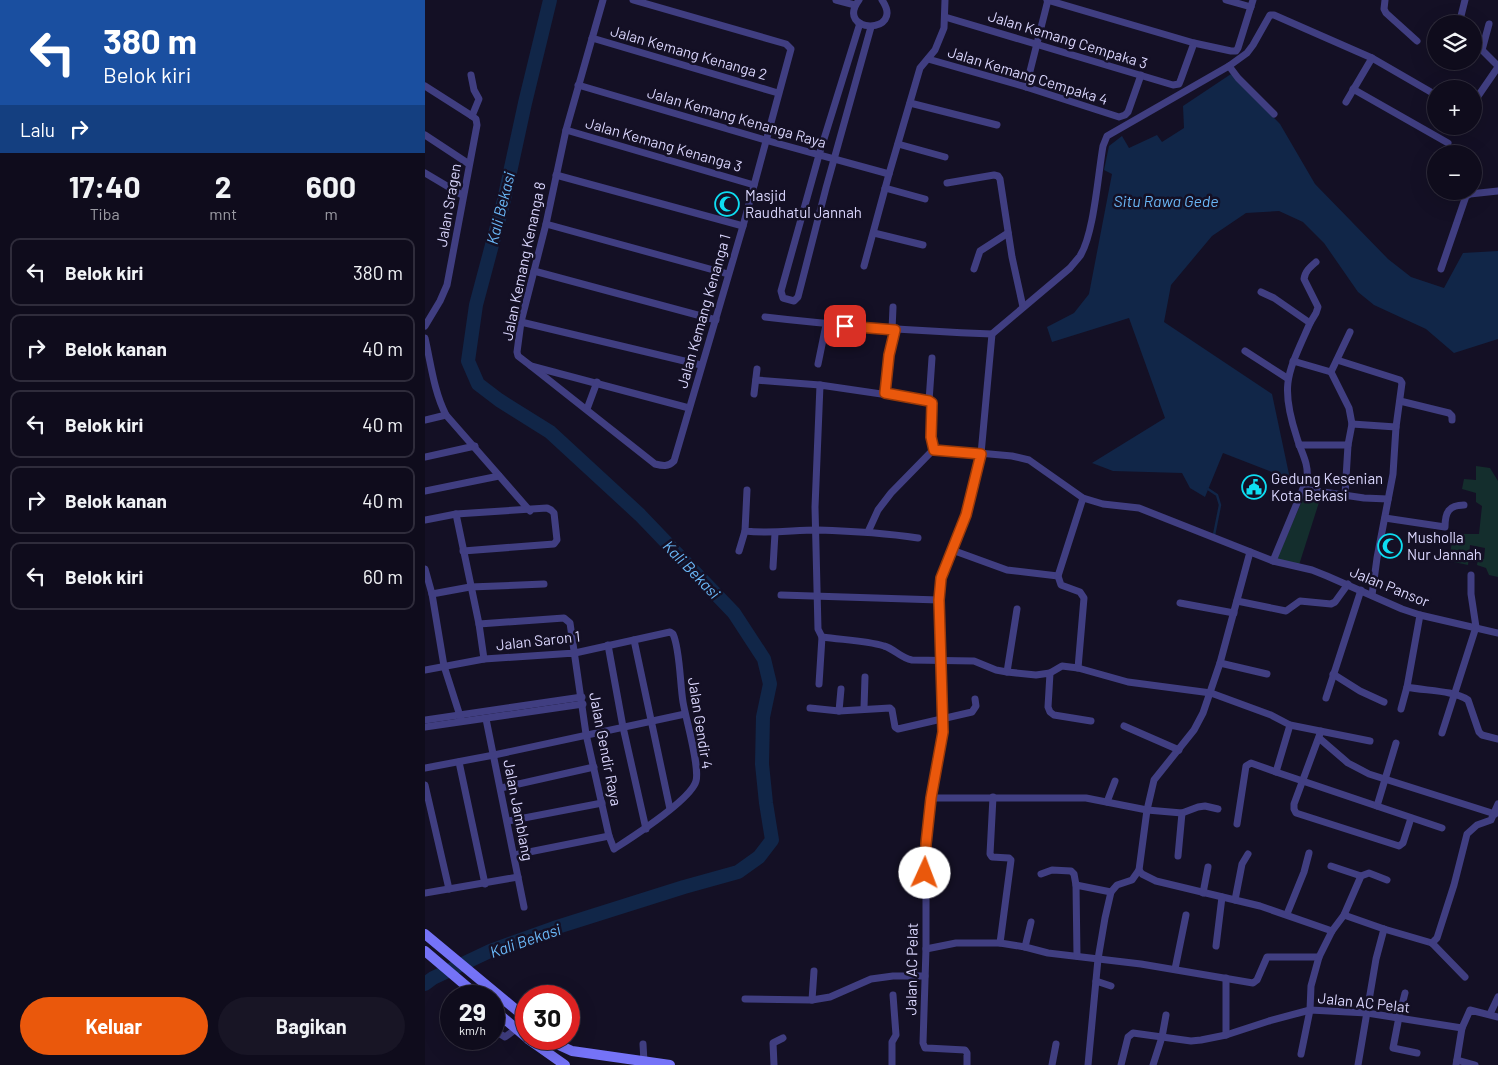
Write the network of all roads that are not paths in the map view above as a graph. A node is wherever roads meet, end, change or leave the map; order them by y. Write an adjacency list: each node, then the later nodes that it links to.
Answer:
1 (603, 0): 17 (street, Jalan Kemang Kenanga 8)
2 (633, 0): 34 (street, Jalan Kemang Kenanga 1)
3 (835, 0): 10 (street)
4 (882, 0): 16 (street)
5 (945, 0): 13 (street)
6 (1048, 0): 19 (street); 20 (street)
7 (1226, 0): 11 (street)
8 (1385, 0): 18 (street)
9 (1465, 0): 12 (street)
10 (857, 3): 14 (street)
11 (1252, 4): 19 (street)
12 (1461, 15)
13 (945, 17): 20 (street, Jalan Kemang Cempaka 3); 23 (street)
14 (860, 23): 16 (street); 45 (street)
15 (1489, 24): 21 (street)
16 (871, 27): 47 (street)
17 (592, 38): 29 (street, Jalan Kemang Kenanga 8); 34 (street, Jalan Kemang Kenanga 2)
18 (1417, 41)
19 (1194, 43): 27 (street, Jalan Kemang Cempaka 3)
20 (1038, 45): 27 (street, Jalan Kemang Cempaka 3); 30 (street)
21 (1482, 50): 25 (street)
22 (1372, 58): 24 (street); 31 (street); 32 (street)
23 (929, 59): 30 (street, Jalan Kemang Cempaka 4); 36 (street)
24 (1229, 66): 37 (street); 71 (street)
25 (1498, 67): 33 (street)
26 (471, 75): 38 (street, Jalan Sragen)
27 (1141, 75): 30 (street, Jalan Kemang Cempaka 4)
28 (425, 86): 38 (street)
29 (578, 86): 40 (street, Jalan Kemang Kenanga 8); 42 (street, Jalan Kemang Kenanga Raya)
30 (1025, 87)
31 (1353, 89): 35 (street); 43 (street)
32 (1427, 90)
33 (1482, 90)
34 (778, 92): 42 (street, Jalan Kemang Kenanga 1)
35 (1346, 102)
36 (910, 103): 39 (street); 44 (street)
37 (1274, 114)
38 (472, 116): 48 (street, Jalan Sragen)
39 (997, 126)
40 (566, 130): 51 (street, Jalan Kemang Kenanga 8); 53 (street, Jalan Kemang Kenanga 3)
41 (425, 135): 48 (street)
42 (765, 140): 45 (street, Jalan Kemang Kenanga Raya); 53 (street, Jalan Kemang Kenanga 1)
43 (1449, 143)
44 (898, 144): 46 (street); 50 (street)
45 (819, 154): 47 (street, Jalan Kemang Kenanga Raya); 47 (street)
46 (945, 157)
47 (835, 159): 50 (street, Jalan Kemang Kenanga Raya)
48 (469, 164): 56 (street, Jalan Sragen)
49 (425, 173): 56 (street)
50 (889, 174): 54 (street)
51 (555, 175): 58 (street, Jalan Kemang Kenanga 8); 59 (street)
52 (947, 184): 61 (street)
53 (754, 185): 59 (street, Jalan Kemang Kenanga 1)
54 (885, 188): 57 (street); 60 (street)
55 (1498, 191): 66 (street)
56 (462, 195): 77 (street, Jalan Sragen)
57 (925, 198)
58 (545, 224): 67 (street, Jalan Kemang Kenanga 8); 68 (street)
59 (743, 226): 68 (street, Jalan Kemang Kenanga 1)
60 (874, 232): 62 (street); 64 (street)
61 (1008, 233): 65 (street); 71 (street)
62 (923, 245)
63 (1316, 262): 75 (street)
64 (864, 266)
65 (974, 269)
66 (1441, 269)
67 (534, 271): 73 (street); 74 (street, Jalan Kemang Kenanga 8)
68 (728, 274): 73 (street, Jalan Kemang Kenanga 1)
69 (1261, 292): 75 (street)
70 (893, 307): 78 (street)
71 (1023, 307): 80 (street)
72 (765, 317): 76 (street)
73 (716, 320): 87 (street, Jalan Kemang Kenanga 1)
74 (521, 322): 87 (street); 88 (street, Jalan Kemang Kenanga 8)
75 (1309, 323): 85 (street)
76 (826, 325): 78 (street); 86 (street)
77 (425, 326)
78 (893, 330): 80 (street); 95 (street)
79 (1350, 332): 84 (street)
80 (992, 334): 110 (street, Jalan AC Pelat)
81 (425, 338): 101 (street)
82 (1245, 351): 91 (street)
83 (932, 358): 97 (street)
84 (1337, 360): 90 (street); 98 (street)
85 (1293, 361): 90 (street); 91 (street)
86 (818, 364)
87 (701, 365): 99 (street, Jalan Kemang Kenanga 1)
88 (531, 366): 93 (street); 100 (street)
89 (757, 369): 92 (street)
90 (1331, 372): 104 (street)
91 (1287, 378): 106 (street)
92 (756, 380): 94 (street); 96 (street)
93 (597, 382): 99 (street); 100 (street)
94 (820, 385): 95 (street); 124 (street)
95 (885, 393): 97 (street)
96 (754, 394)
97 (929, 401): 109 (street)
98 (1400, 401): 103 (street); 105 (street)
99 (689, 408): 100 (street, Jalan Kemang Kenanga 1)
100 (587, 409)
101 (446, 415): 102 (street); 108 (street)
102 (425, 420)
103 (1452, 420)
104 (1352, 424): 105 (street); 107 (street)
105 (1396, 427): 118 (street)
106 (1299, 445): 107 (street); 113 (street)
107 (1348, 445): 116 (street)
108 (475, 446): 111 (street); 112 (street)
109 (934, 450): 110 (street); 126 (street)
110 (981, 454): 117 (street); 129 (street, Jalan AC Pelat)
111 (425, 457)
112 (499, 476): 115 (street); 120 (street)
113 (1303, 489): 116 (street); 133 (street)
114 (747, 490): 125 (street)
115 (425, 491)
116 (1345, 495): 118 (street)
117 (1083, 498): 132 (street, Jalan Pansor); 137 (street)
118 (1388, 499): 122 (street)
119 (1464, 505): 122 (street)
120 (530, 511): 121 (street); 130 (street)
121 (456, 514): 123 (street); 130 (street)
122 (1385, 518): 144 (street)
123 (425, 520)
124 (816, 530): 126 (street); 127 (street); 145 (street)
125 (745, 531): 127 (street); 131 (street)
126 (867, 532): 128 (street)
127 (775, 533): 134 (street)
128 (919, 538)
129 (952, 550): 137 (street); 146 (street, Jalan AC Pelat)
130 (463, 551): 140 (street)
131 (739, 551)
132 (1250, 552): 133 (street, Jalan Pansor); 147 (street)
133 (1273, 561): 139 (street, Jalan Pansor)
134 (773, 566)
135 (425, 573): 142 (street)
136 (1471, 575): 153 (street)
137 (1058, 576): 163 (street)
138 (544, 584): 140 (street)
139 (1348, 584): 141 (street, Jalan Pansor); 147 (street)
140 (470, 587): 142 (street); 152 (street)
141 (1361, 590): 144 (street, Jalan Pansor); 168 (street)
142 (432, 594): 162 (street)
143 (781, 595): 145 (street)
144 (1373, 595): 151 (street, Jalan Pansor)
145 (818, 597): 146 (street); 155 (street)
146 (939, 600): 160 (street, Jalan AC Pelat)
147 (1237, 601): 150 (street)
148 (1180, 603): 150 (street)
149 (1017, 609): 165 (street)
150 (1234, 613): 161 (street)
151 (1420, 615): 153 (street, Jalan Pansor); 171 (street)
152 (479, 624): 158 (street, Jalan Gendir Raya); 159 (street)
153 (1476, 627): 154 (street, Jalan Pansor); 174 (street)
154 (1498, 633)
155 (822, 638): 160 (street); 170 (street)
156 (634, 640): 157 (street, Jalan Saron 1); 183 (street, Jalan Gendir 4); 189 (street)
157 (608, 645): 158 (street, Jalan Saron 1); 193 (street)
158 (575, 653): 159 (street, Jalan Saron 1); 177 (street, Jalan Gendir Raya)
159 (484, 659): 162 (street, Jalan Saron 1)
160 (941, 660): 165 (street); 185 (street, Jalan AC Pelat)
161 (1220, 662): 167 (street); 173 (street)
162 (444, 666): 164 (street, Jalan Saron 1); 186 (street)
163 (1078, 668): 166 (street); 173 (street)
164 (425, 670)
165 (1007, 672): 166 (street)
166 (1050, 673): 188 (street)
167 (1267, 674)
168 (1333, 674): 175 (street); 178 (street)
169 (865, 677): 180 (street)
170 (819, 684)
171 (1407, 687): 174 (street); 181 (street)
172 (841, 689): 182 (street)
173 (1211, 693): 190 (street); 200 (street)
174 (1454, 694): 194 (street); 197 (street)
175 (1325, 698)
176 (975, 699): 185 (street)
177 (582, 701): 184 (street); 195 (street, Jalan Gendir Raya)
178 (1384, 702)
179 (810, 708): 182 (street)
180 (864, 708): 182 (street); 185 (street)
181 (1401, 709)
182 (839, 711)
183 (685, 714): 189 (street); 217 (street, Jalan Gendir 4)
184 (481, 717): 186 (street); 201 (street, Jalan Jamblang)
185 (943, 717): 212 (street, Jalan AC Pelat)
186 (461, 719): 187 (street); 192 (street)
187 (425, 720)
188 (1091, 721)
189 (652, 722): 193 (street); 217 (street)
190 (1290, 725): 196 (street); 205 (street)
191 (1124, 726): 200 (street)
192 (425, 727)
193 (623, 727): 195 (street); 226 (street)
194 (1442, 733)
195 (586, 734): 201 (street); 204 (street, Jalan Gendir Raya)
196 (1320, 734): 198 (street); 206 (street); 208 (street)
197 (1498, 738)
198 (1370, 741)
199 (1396, 743): 206 (street)
200 (1179, 750): 219 (street)
201 (493, 755): 202 (street); 210 (street, Jalan Jamblang)
202 (459, 762): 203 (street); 240 (street)
203 (425, 768)
204 (594, 768): 210 (street); 214 (street, Jalan Gendir Raya)
205 (1276, 772): 208 (street); 224 (street)
206 (1385, 779): 216 (street); 221 (street)
207 (1115, 781): 213 (street)
208 (1303, 782): 216 (street); 222 (street)
209 (425, 785): 242 (street)
210 (501, 788): 223 (street, Jalan Jamblang)
211 (993, 797): 212 (street); 213 (street); 256 (street)
212 (931, 798): 260 (street, Jalan AC Pelat)
213 (1107, 802): 219 (street)
214 (602, 803): 223 (street); 227 (street, Jalan Gendir Raya)
215 (1498, 804): 221 (street)
216 (1377, 806): 222 (street)
217 (670, 809): 226 (street, Jalan Gendir 4)
218 (1218, 809): 220 (street)
219 (1147, 810): 220 (street); 235 (street)
220 (1182, 813): 232 (street)
221 (1495, 814): 257 (street)
222 (1411, 818): 225 (street)
223 (508, 821): 231 (street, Jalan Jamblang)
224 (1237, 824)
225 (1442, 828)
226 (646, 829): 228 (street, Jalan Gendir 4)
227 (609, 836): 228 (street, Jalan Gendir Raya); 231 (street)
228 (614, 849)
229 (1309, 853): 249 (street)
230 (1248, 854): 247 (street)
231 (514, 855): 238 (street, Jalan Jamblang)
232 (1178, 856)
233 (1331, 866): 237 (street)
234 (1208, 867): 245 (street)
235 (1139, 870): 243 (street); 245 (street)
236 (1041, 874): 241 (street)
237 (1361, 876): 239 (street); 251 (street)
238 (518, 877): 240 (street); 248 (street, Jalan Jamblang)
239 (1387, 880)
240 (485, 884): 242 (street)
241 (1076, 885): 243 (street); 262 (street)
242 (449, 889): 244 (street)
243 (1111, 892): 264 (street)
244 (425, 893)
245 (1203, 893): 246 (street)
246 (1222, 897): 247 (street); 258 (street)
247 (1235, 900): 249 (street)
248 (524, 907)
249 (1287, 914): 254 (street)
250 (1185, 915): 265 (street)
251 (1344, 916): 253 (street); 254 (street)
252 (1031, 922): 259 (street)
253 (1384, 929): 257 (street); 280 (street)
254 (1332, 931): 263 (street)
255 (425, 934): 278 (main road)
256 (1000, 943): 259 (street); 260 (street)
257 (1432, 943): 268 (street)
258 (1216, 946)
259 (1025, 947): 262 (street)
260 (926, 949): 267 (street, Jalan AC Pelat)
261 (425, 951): 271 (main road)
262 (1077, 956): 264 (street)
263 (1319, 957): 269 (street); 279 (street)
264 (1098, 959): 265 (street); 270 (street)
265 (1175, 969): 269 (street)
266 (814, 972): 277 (street)
267 (925, 976): 277 (street); 303 (street, Jalan AC Pelat)
268 (1465, 977)
269 (1226, 978): 288 (street)
270 (1096, 981): 272 (street); 305 (street)
271 (465, 985)
272 (1111, 986)
273 (1405, 993): 284 (street)
274 (893, 995): 299 (street)
275 (1498, 997): 281 (street)
276 (745, 999): 277 (street)
277 (812, 1000)
278 (515, 1009)
279 (1310, 1010): 280 (street, Jalan AC Pelat); 288 (street, Jalan AC Pelat); 296 (street)
280 (1367, 1013): 284 (street, Jalan AC Pelat); 308 (street)
281 (1490, 1014): 283 (street); 287 (street)
282 (1166, 1015): 289 (street)
283 (1498, 1017)
284 (1399, 1018): 287 (street, Jalan AC Pelat); 295 (street)
285 (505, 1020): 286 (main road)
286 (515, 1028)
287 (1462, 1028): 298 (street)
288 (1226, 1035): 289 (street, Jalan AC Pelat)
289 (1162, 1037): 306 (street, Jalan AC Pelat); 307 (street)
290 (783, 1038): 302 (street)
291 (643, 1044): 297 (street)
292 (1056, 1044): 304 (street)
293 (544, 1050): 300 (main road)
294 (570, 1050): 297 (main road)
295 (1417, 1053)
296 (1301, 1054)
297 (645, 1062): 301 (main road)
298 (1457, 1062): 309 (street)
299 (890, 1063)
300 (565, 1065)
301 (668, 1065)
302 (774, 1065)
303 (967, 1065)
304 (1052, 1065)
305 (1088, 1065)
306 (1121, 1065)
307 (1153, 1065)
308 (1358, 1065)
309 (1475, 1065)

